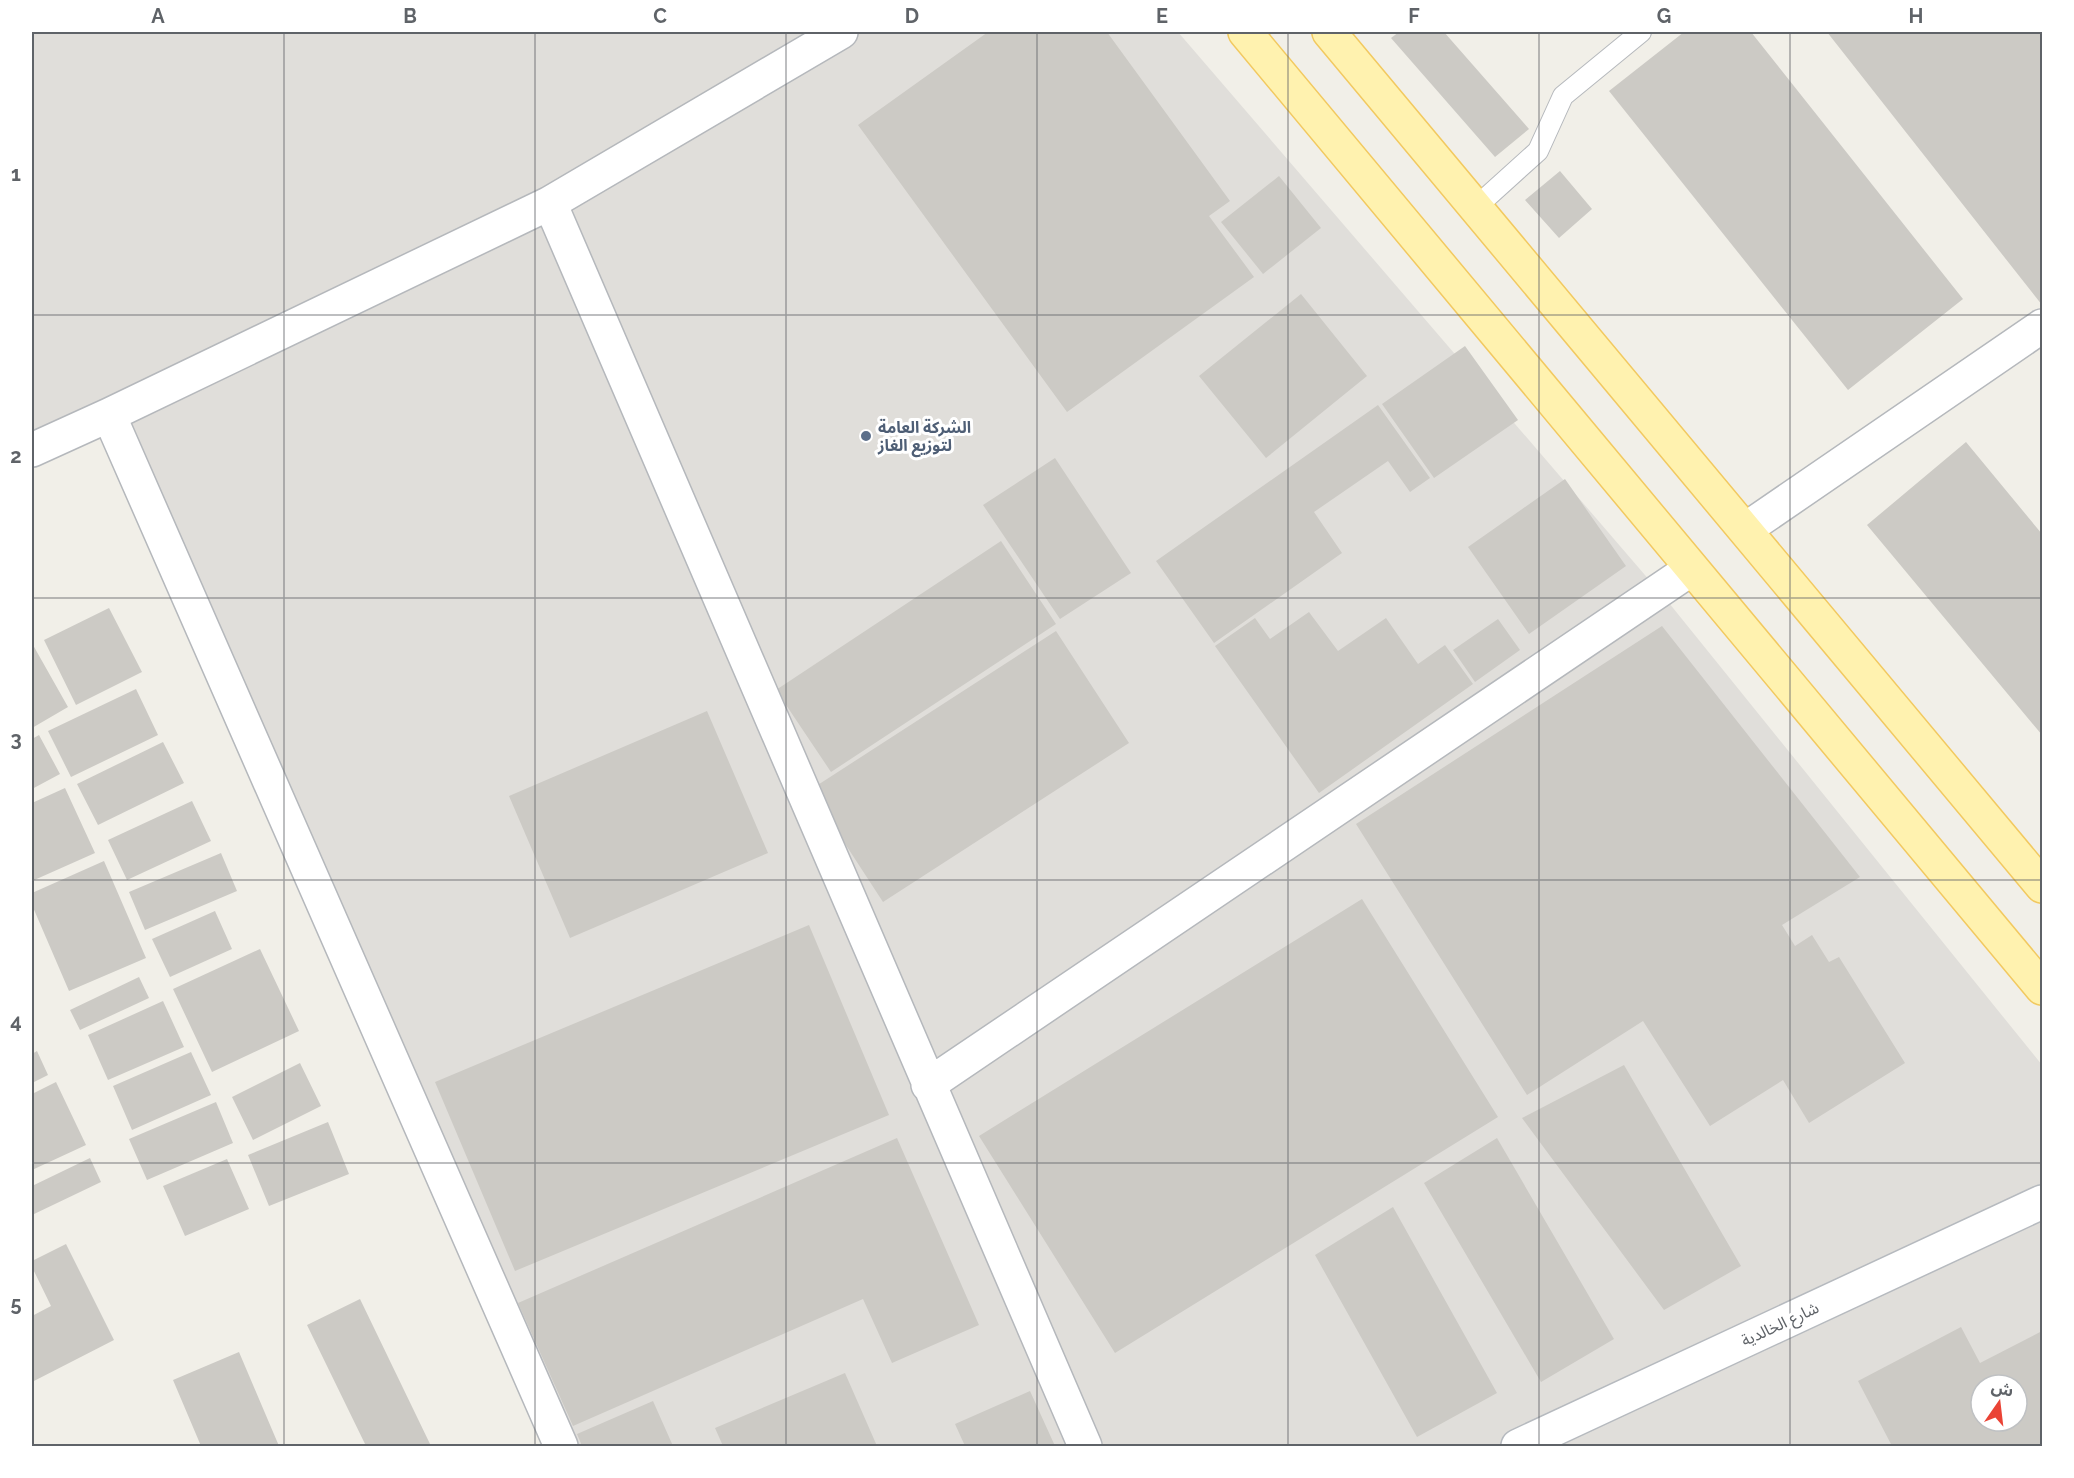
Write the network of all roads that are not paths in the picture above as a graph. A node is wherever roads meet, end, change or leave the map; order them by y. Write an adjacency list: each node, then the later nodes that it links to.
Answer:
1 (841, 32): 5 (street)
2 (1245, 32): 11 (main road)
3 (1329, 32): 6 (main road)
4 (1641, 32): 6 (lane)
5 (550, 203): 8 (street); 14 (street)
6 (1476, 207): 10 (main road)
7 (2043, 326): 10 (street)
8 (109, 415): 9 (street); 16 (street)
9 (32, 450)
10 (1746, 529): 12 (main road)
11 (1691, 569): 13 (main road); 14 (street)
12 (2043, 886)
13 (2043, 988)
14 (928, 1085): 17 (street)
15 (2043, 1202): 18 (street, شارع الخالدية)
16 (561, 1446)
17 (1085, 1446)
18 (1518, 1446)

